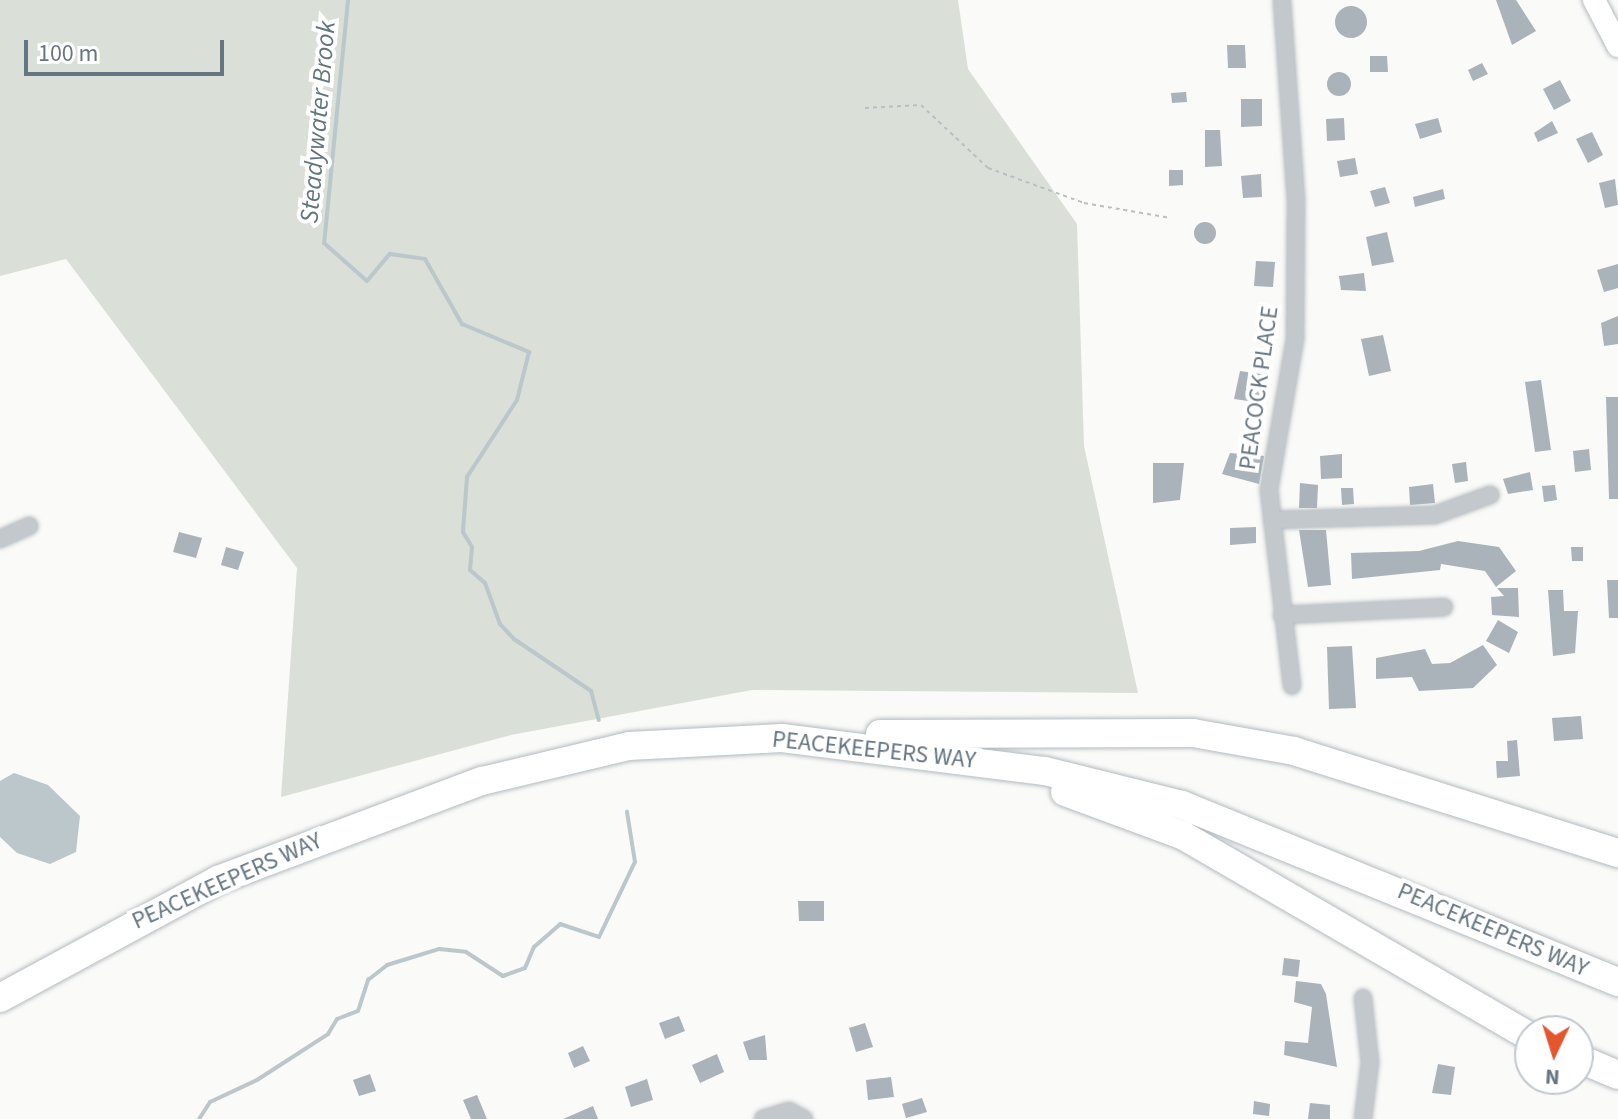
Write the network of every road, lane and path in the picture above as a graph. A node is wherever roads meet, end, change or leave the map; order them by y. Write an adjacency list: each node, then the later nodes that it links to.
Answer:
1 (1282, 0): 7 (street, PEACOCK PLACE)
2 (1594, 0): 3 (main road)
3 (1618, 46)
4 (865, 108): 5 (path)
5 (1171, 218)
6 (1490, 495): 7 (street)
7 (1272, 520): 11 (street, PEACOCK PLACE)
8 (29, 526): 9 (street)
9 (0, 539)
10 (1444, 607): 11 (street)
11 (1282, 615): 12 (street, PEACOCK PLACE)
12 (1292, 686)
13 (782, 738): 14 (highway, PEACEKEEPERS WAY); 15 (highway); 17 (highway, PEACEKEEPERS WAY)
14 (866, 744): 16 (highway, PEACEKEEPERS WAY); 19 (highway)
15 (1618, 853)
16 (1618, 982)
17 (0, 998)
18 (1363, 998): 24 (street)
19 (1514, 1028)
20 (1594, 1065): 21 (highway)
21 (1618, 1075)
22 (763, 1119): 23 (street)
23 (804, 1119)
24 (1363, 1119)

